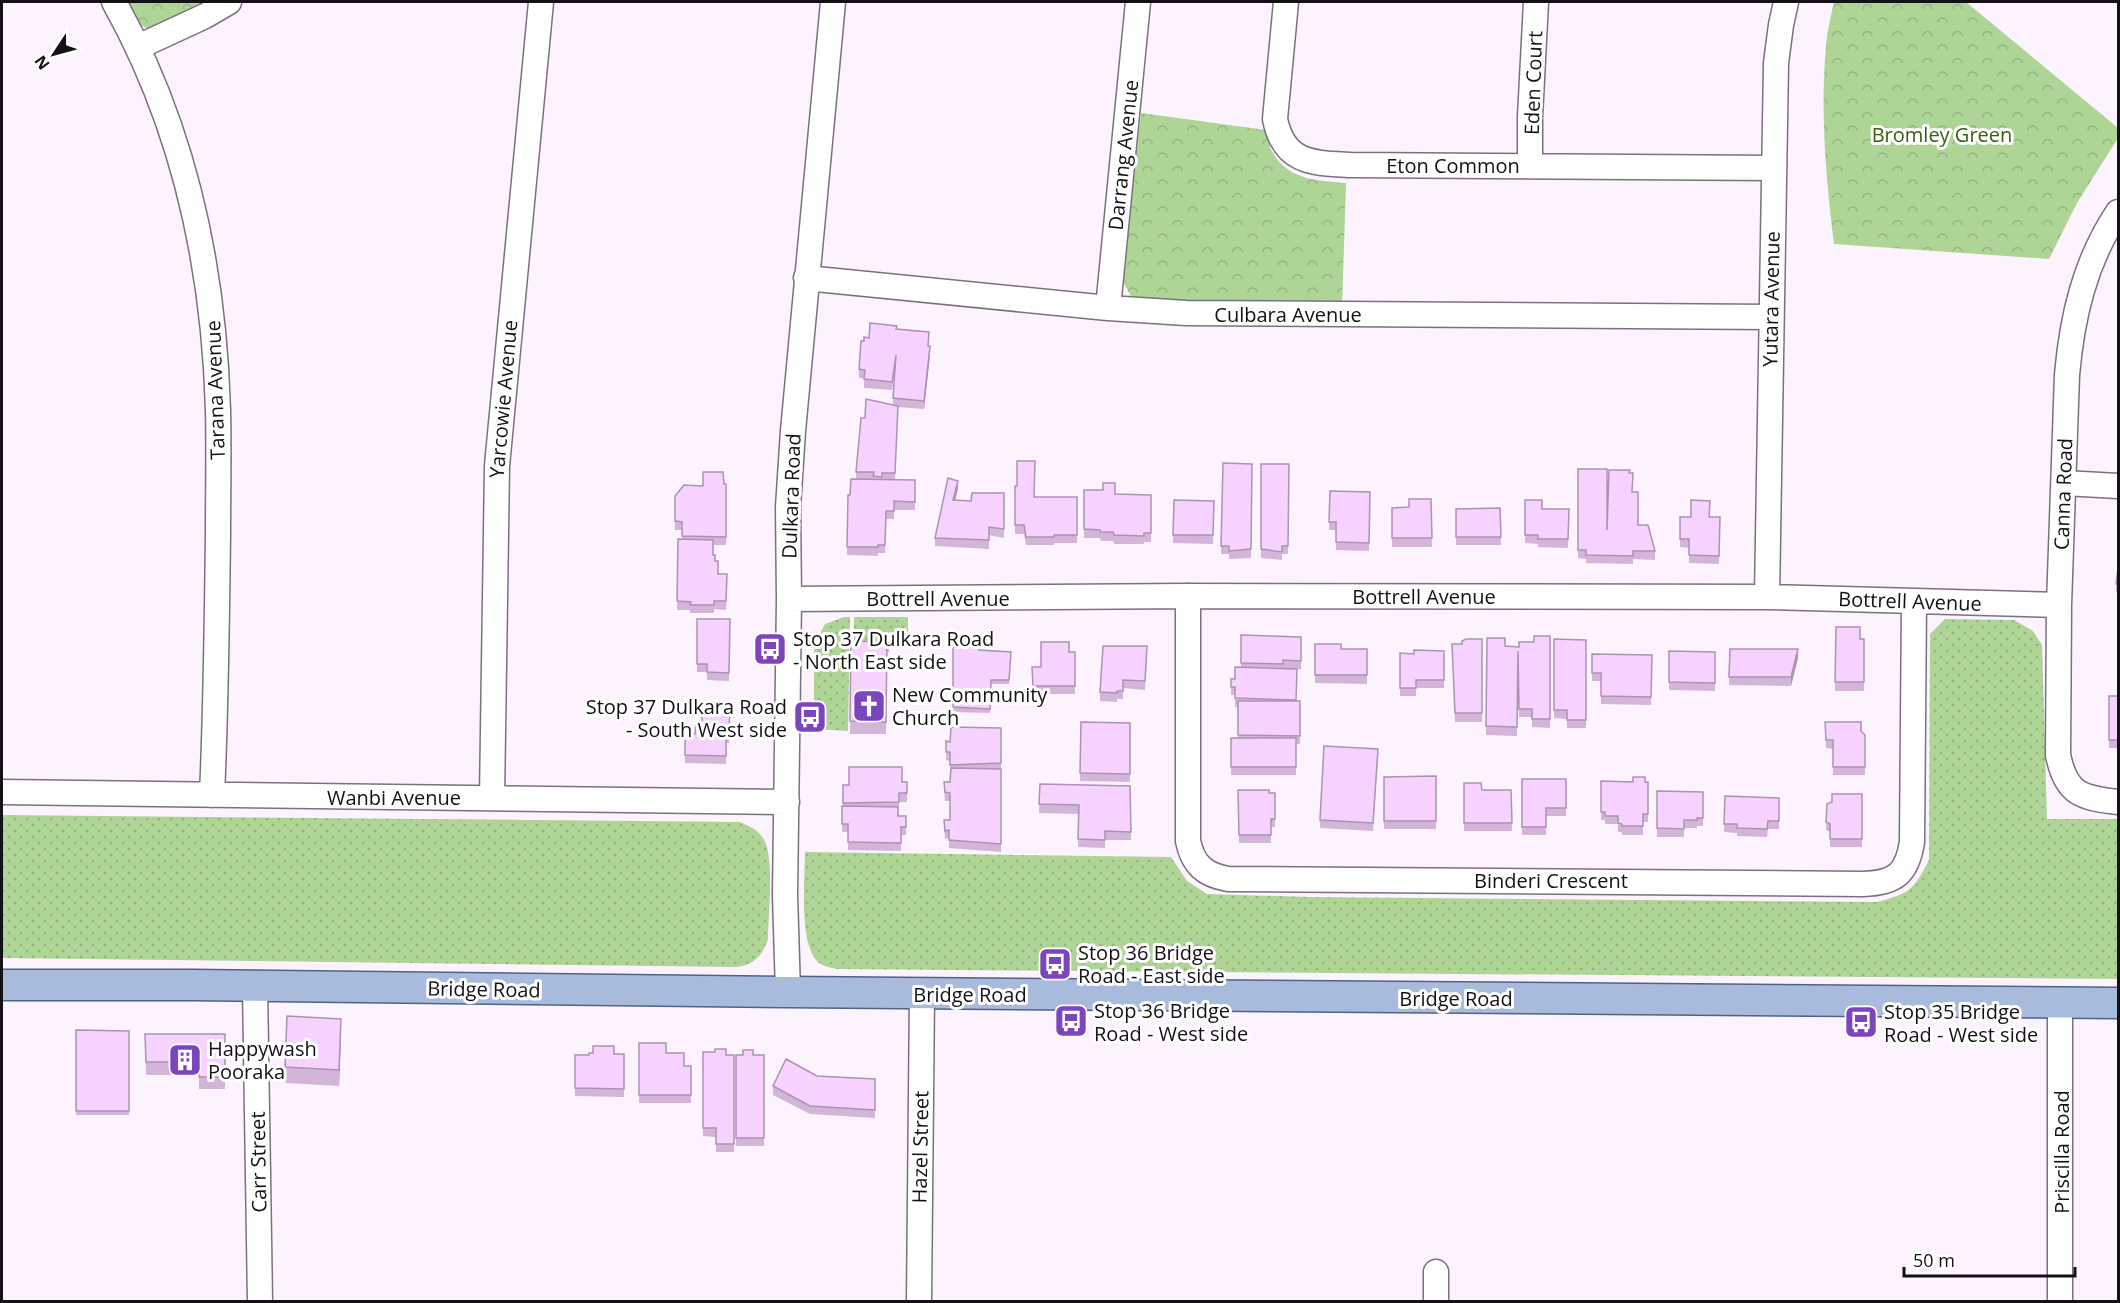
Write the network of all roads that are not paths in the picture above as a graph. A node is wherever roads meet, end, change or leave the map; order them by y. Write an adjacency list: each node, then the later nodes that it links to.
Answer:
1 (114, 2): 9 (street, Tarana Avenue)
2 (229, 2): 9 (street)
3 (541, 2): 25 (street, Yarcowie Avenue)
4 (833, 2): 13 (street, Dulkara Road)
5 (1138, 2): 14 (street, Darrang Avenue)
6 (1287, 2): 10 (street, Eton Common)
7 (1536, 2): 10 (street, Eden Court)
8 (1786, 2): 11 (street, Yutara Avenue)
9 (138, 47): 24 (street, Tarana Avenue)
10 (1530, 165): 11 (street, Eton Common)
11 (1773, 168): 15 (street, Yutara Avenue)
12 (2118, 212): 16 (street, Canna Road)
13 (806, 278): 14 (street, Culbara Avenue); 20 (street, Dulkara Road)
14 (1108, 308): 15 (street, Culbara Avenue)
15 (1771, 317): 19 (street, Yutara Avenue)
16 (2064, 483): 17 (street); 22 (street, Canna Road)
17 (2118, 486)
18 (1188, 596): 19 (street, Bottrell Avenue); 20 (street, Bottrell Avenue); 21 (street, Binderi Crescent)
19 (1767, 597): 21 (street, Bottrell Avenue)
20 (789, 599): 26 (street, Dulkara Road)
21 (1914, 601): 22 (street, Bottrell Avenue)
22 (2059, 605): 27 (street, Canna Road)
23 (2, 792): 24 (street, Wanbi Avenue)
24 (213, 795): 25 (street, Wanbi Avenue)
25 (492, 798): 26 (street, Wanbi Avenue)
26 (787, 802): 30 (street, Dulkara Road)
27 (2118, 802)
28 (2, 985): 29 (main road, Bridge Road)
29 (255, 986): 30 (main road, Bridge Road); 35 (street, Carr Street)
30 (788, 992): 31 (main road, Bridge Road)
31 (922, 993): 32 (main road, Bridge Road); 36 (street, Hazel Street)
32 (2060, 1003): 33 (main road, Bridge Road); 38 (street, Priscilla Road)
33 (2118, 1003)
34 (1436, 1272): 37 (street)
35 (260, 1302)
36 (918, 1302)
37 (1436, 1302)
38 (2060, 1302)

